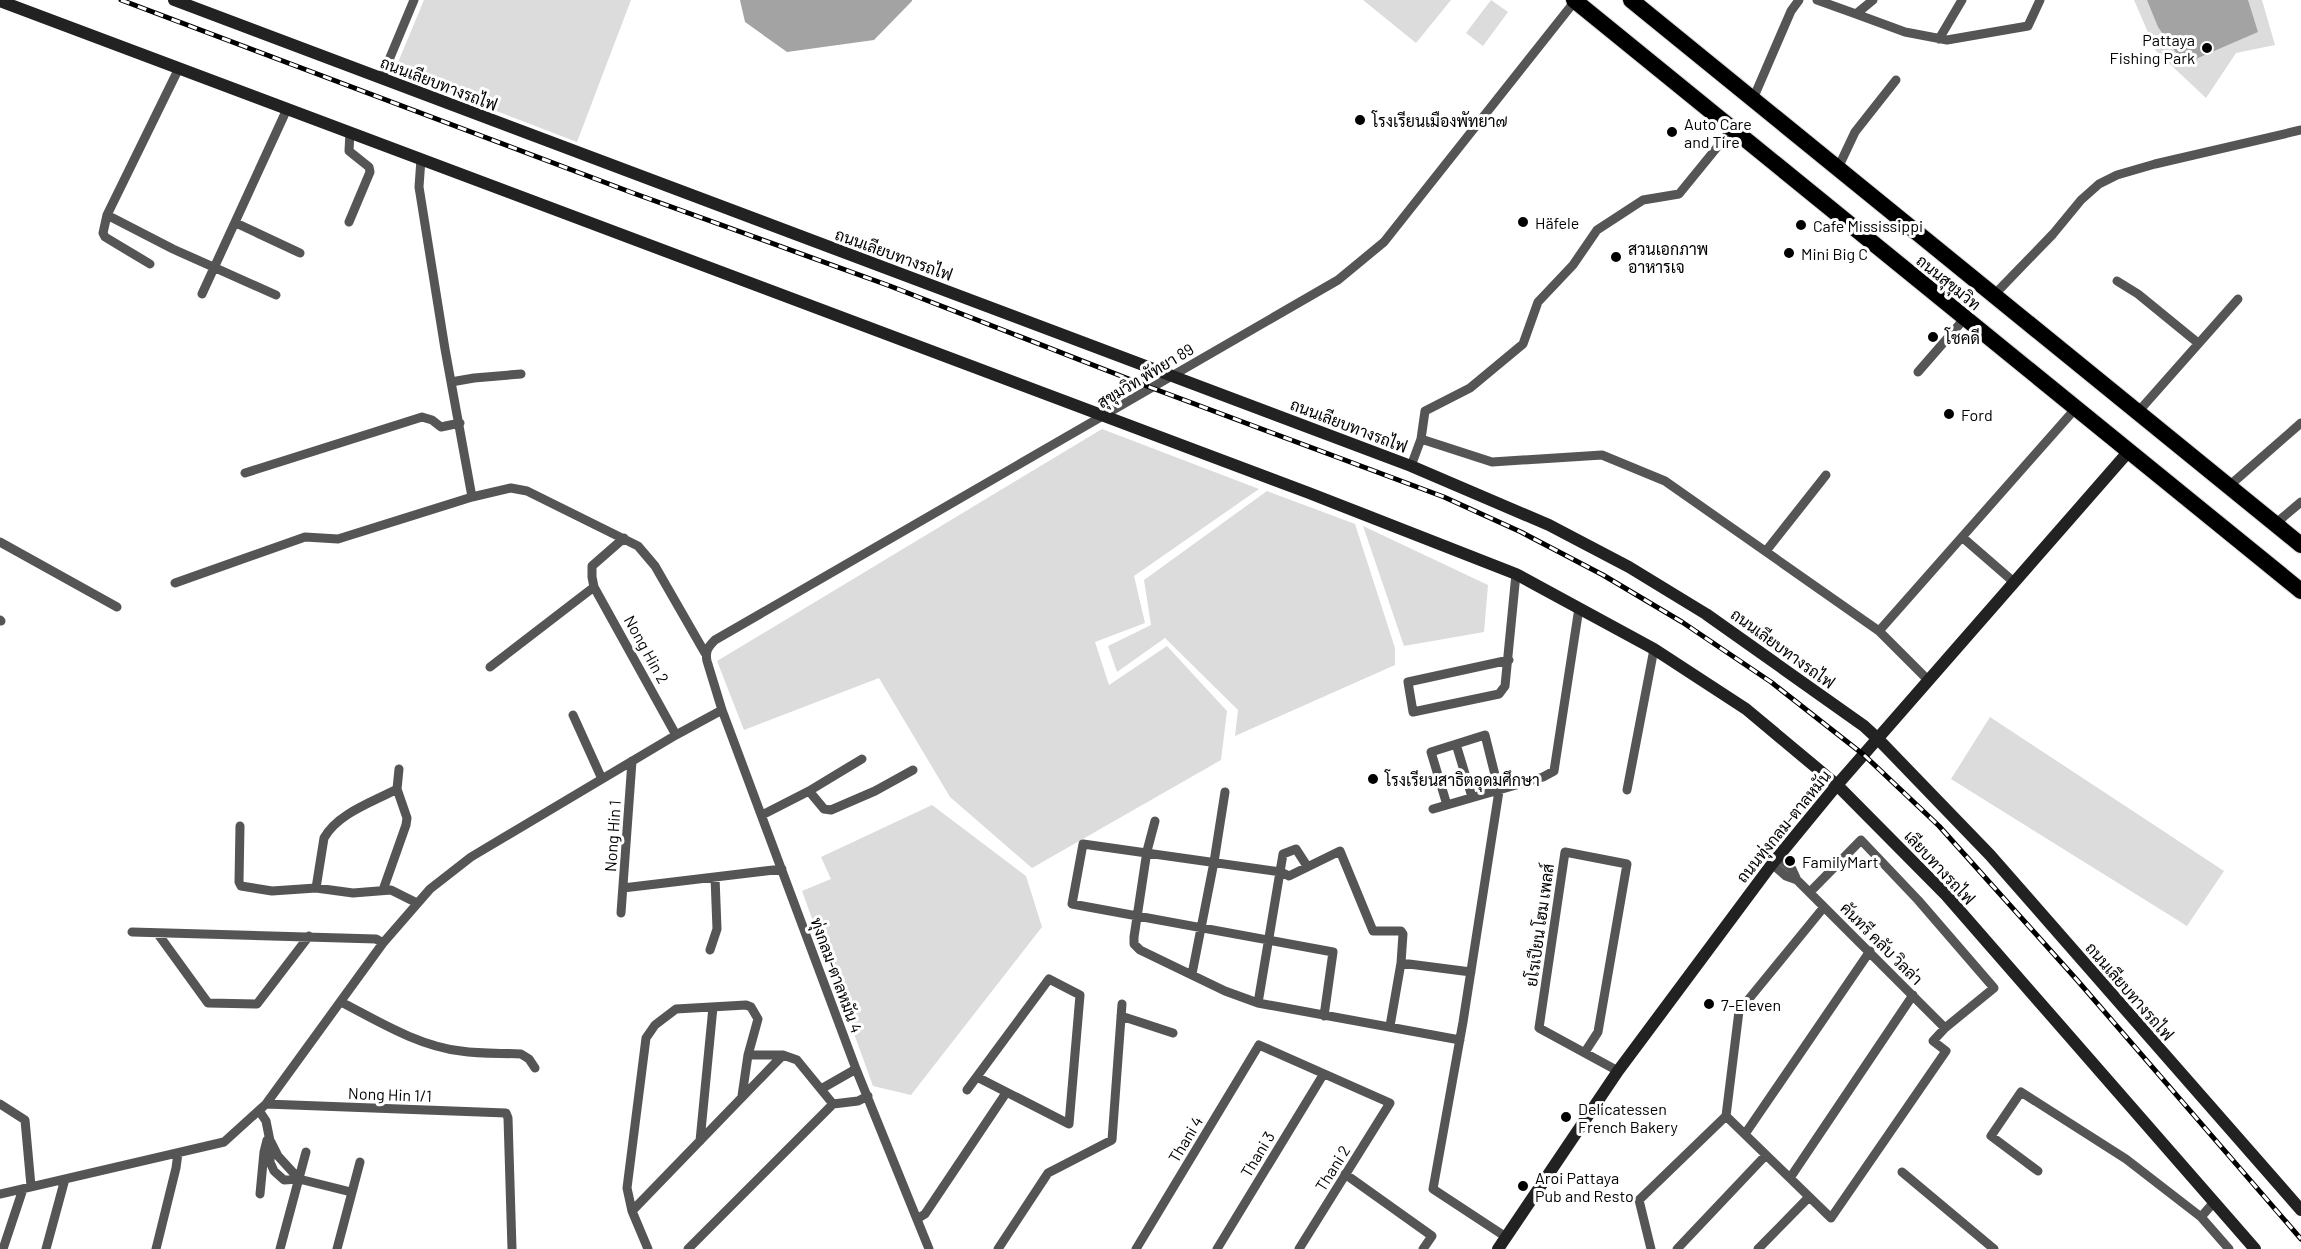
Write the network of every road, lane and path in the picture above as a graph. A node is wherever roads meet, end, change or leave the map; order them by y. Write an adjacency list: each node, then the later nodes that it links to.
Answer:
1 (174, 0): 11 (street, ถนนเลียบทางรถไฟ)
2 (414, 0): 15 (street)
3 (1630, 0): 17 (highway, ถนนสุขุมวิท)
4 (1799, 0): 17 (street)
5 (1817, 0): 12 (street)
6 (1873, 0): 12 (street)
7 (1962, 0): 13 (street)
8 (2040, 0): 13 (street)
9 (0, 1): 14 (street)
10 (1575, 1): 19 (highway, ถนนสุขุมวิท); 39 (street, สุขุมวิท พัทยา 89)
11 (194, 3): 15 (street, ถนนเลียบทางรถไฟ)
12 (1856, 14): 13 (street)
13 (1940, 39)
14 (179, 68): 18 (street); 24 (street)
15 (381, 79): 39 (street, ถนนเลียบทางรถไฟ)
16 (1896, 80): 23 (street)
17 (1753, 99): 23 (highway, ถนนสุขุมวิท)
18 (287, 109): 21 (street); 26 (street)
19 (1732, 129): 35 (highway, ถนนสุขุมวิท); 46 (street)
20 (2301, 130): 33 (street)
21 (350, 132): 22 (street); 25 (street)
22 (421, 159): 40 (street); 43 (street)
23 (1838, 168): 33 (highway, ถนนสุขุมวิท)
24 (107, 215): 28 (street); 29 (street)
25 (349, 222)
26 (236, 223): 27 (street); 29 (street)
27 (300, 253)
28 (150, 264)
29 (214, 269): 31 (street); 32 (street)
30 (2117, 281): 36 (street)
31 (202, 294)
32 (276, 295)
33 (1994, 295): 42 (highway, ถนนสุขุมวิท)
34 (2238, 299): 36 (street)
35 (1965, 318): 37 (street); 41 (highway, ถนนสุขุมวิท)
36 (2198, 344): 42 (street)
37 (1918, 372)
38 (521, 374): 40 (street)
39 (1171, 376): 43 (street, สุขุมวิท พัทยา 89); 48 (street, ถนนเลียบทางรถไฟ)
40 (452, 382): 44 (street)
41 (2076, 408): 47 (highway, ถนนสุขุมวิท); 55 (street)
42 (2138, 412): 51 (highway, ถนนสุขุมวิท)
43 (1104, 417): 60 (street); 69 (street, สุขุมวิท พัทยา 89)
44 (460, 423): 49 (street); 52 (street)
45 (2301, 423): 51 (street)
46 (1421, 439): 48 (street); 59 (street)
47 (2129, 451): 62 (street, ถนนทุ่งกลม-ตาลหมัน); 64 (highway, ถนนสุขุมวิท)
48 (1411, 466): 76 (street, ถนนเลียบทางรถไฟ)
49 (245, 473)
50 (1826, 475): 59 (street)
51 (2229, 486): 54 (highway, ถนนสุขุมวิท)
52 (472, 497): 56 (street); 61 (street)
53 (2301, 502): 54 (street)
54 (2275, 524): 58 (highway, ถนนสุขุมวิท)
55 (1962, 537): 62 (street); 67 (street)
56 (624, 538): 63 (street, Nong Hin 2); 69 (street)
57 (0, 542): 65 (street)
58 (2301, 545)
59 (1766, 551): 67 (street)
60 (1516, 574): 66 (street); 70 (street)
61 (175, 583)
62 (2015, 583): 72 (street, ถนนทุ่งกลม-ตาลหมัน)
63 (594, 587): 71 (street); 75 (street, Nong Hin 2)
64 (2301, 591)
65 (117, 607)
66 (1579, 608): 68 (street); 87 (street)
67 (1879, 630): 72 (street)
68 (1654, 649): 83 (street); 85 (street)
69 (705, 653): 73 (street)
70 (1509, 660): 70 (street)
71 (490, 667)
72 (1929, 681): 76 (street, ถนนทุ่งกลม-ตาลหมัน)
73 (722, 710): 75 (street); 92 (street, ทุ่งกลม-ตาลหมัน 4)
74 (573, 715): 82 (street)
75 (676, 735): 79 (street)
76 (1878, 739): 83 (street, ถนนทุ่งกลม-ตาลหมัน); 170 (street, ถนนเลียบทางรถไฟ)
77 (1456, 744): 87 (street); 89 (street); 90 (street)
78 (862, 759): 86 (street)
79 (632, 761): 82 (street); 103 (street, Nong Hin 1)
80 (399, 769): 84 (street)
81 (912, 770): 86 (street)
82 (602, 779): 106 (street)
83 (1837, 785): 96 (street, ถนนทุ่งกลม-ตาลหมัน); 169 (street, เลียบทางรถไฟ)
84 (398, 789): 102 (street); 104 (street)
85 (1627, 790)
86 (809, 791): 92 (street)
87 (1499, 791): 89 (street); 119 (street)
88 (1224, 792): 97 (street)
89 (1472, 797): 90 (street)
90 (1447, 805): 91 (street)
91 (1433, 809)
92 (762, 815): 99 (street, ทุ่งกลม-ตาลหมัน 4)
93 (1155, 821): 95 (street)
94 (240, 826): 102 (street)
95 (1147, 851): 97 (street); 109 (street); 109 (street)
96 (1775, 860): 105 (street, คันทรี คลับ วิลล่า); 137 (street, ถนนทุ่งกลม-ตาลหมัน)
97 (1215, 862): 100 (street); 110 (street)
98 (1307, 866): 100 (street); 100 (street); 118 (street)
99 (782, 869): 101 (street); 136 (street, ทุ่งกลม-ตาลหมัน 4)
100 (1281, 872): 114 (street)
101 (715, 877): 103 (street); 116 (street)
102 (316, 888): 104 (street)
103 (623, 888): 108 (street, Nong Hin 1)
104 (383, 890): 106 (street)
105 (1810, 892): 107 (street, คันทรี คลับ วิลล่า); 129 (street)
106 (417, 903): 115 (street)
107 (1824, 907): 117 (street, คันทรี คลับ วิลล่า); 150 (street)
108 (621, 913)
109 (1137, 916): 110 (street); 120 (street)
110 (1203, 926): 114 (street); 120 (street)
111 (132, 932): 112 (street)
112 (158, 933): 113 (street); 113 (street)
113 (309, 936): 115 (street)
114 (1270, 939): 123 (street); 127 (street)
115 (383, 943): 122 (street)
116 (710, 950)
117 (1870, 951): 121 (street, คันทรี คลับ วิลล่า); 151 (street)
118 (1401, 963): 119 (street); 128 (street)
119 (1471, 972): 131 (street)
120 (1192, 974): 123 (street)
121 (1913, 995): 129 (street, คันทรี คลับ วิลล่า); 161 (street)
122 (341, 1002): 135 (street); 149 (street)
123 (1258, 1003): 127 (street)
124 (1122, 1004): 126 (street)
125 (712, 1007): 133 (street); 153 (street); 171 (street)
126 (1121, 1016): 130 (street); 140 (street)
127 (1324, 1016): 128 (street)
128 (1390, 1026): 131 (street)
129 (1945, 1028): 168 (street)
130 (1173, 1033)
131 (1460, 1040): 174 (street)
132 (1585, 1052): 132 (street, ยโรเปียน โฮม เพลส์); 137 (street, ยโรเปียน โฮม เพลส์)
133 (748, 1055): 134 (street); 145 (street)
134 (783, 1055): 142 (street); 145 (street)
135 (535, 1068)
136 (856, 1069): 142 (street); 146 (street, ทุ่งกลม-ตาลหมัน 4)
137 (1618, 1071): 174 (street, ถนนทุ่งกลม-ตาลหมัน)
138 (1323, 1075): 160 (street, Thani 2); 185 (street, Thani 4); 186 (street, Thani 3)
139 (977, 1077): 143 (street); 144 (street); 144 (street)
140 (1116, 1077): 141 (street); 184 (street)
141 (1128, 1081)
142 (821, 1089): 148 (street)
143 (967, 1090)
144 (1006, 1094): 173 (street)
145 (742, 1096): 153 (street)
146 (868, 1096): 148 (street); 173 (street, ทุ่งกลม-ตาลหมัน 4)
147 (0, 1104): 164 (street)
148 (833, 1104): 182 (street)
149 (263, 1108): 152 (street); 155 (street); 180 (street, Nong Hin 1/1)
150 (1726, 1116): 151 (street); 190 (street)
151 (1745, 1134): 156 (street)
152 (270, 1137): 163 (street); 167 (street)
153 (700, 1141): 171 (street)
154 (306, 1152): 163 (street)
155 (178, 1153): 162 (street); 177 (street)
156 (1766, 1155): 161 (street); 191 (street)
157 (360, 1162): 165 (street)
158 (2038, 1171): 172 (street)
159 (1902, 1173): 193 (street)
160 (1346, 1174): 187 (street, Thani 2); 188 (street)
161 (1790, 1178): 168 (street)
162 (65, 1179): 164 (street); 176 (street)
163 (298, 1179): 165 (street); 178 (street)
164 (27, 1188): 166 (street); 175 (street)
165 (351, 1192): 179 (street)
166 (0, 1194)
167 (260, 1194)
168 (1809, 1197): 192 (street)
169 (2214, 1202): 172 (street); 195 (street)
170 (2301, 1210)
171 (632, 1211): 181 (street)
172 (2201, 1217): 194 (street)
173 (916, 1219): 183 (street, ทุ่งกลม-ตาลหมัน 4)
174 (1506, 1237): 189 (street, ถนนทุ่งกลม-ตาลหมัน)
175 (3, 1249)
176 (46, 1249)
177 (156, 1249)
178 (280, 1249)
179 (337, 1249)
180 (513, 1249)
181 (648, 1249)
182 (688, 1249)
183 (929, 1249)
184 (998, 1249)
185 (1136, 1249)
186 (1217, 1249)
187 (1299, 1249)
188 (1423, 1249)
189 (1498, 1249)
190 (1652, 1249)
191 (1677, 1249)
192 (1758, 1249)
193 (1995, 1249)
194 (2229, 1249)
195 (2255, 1249)

